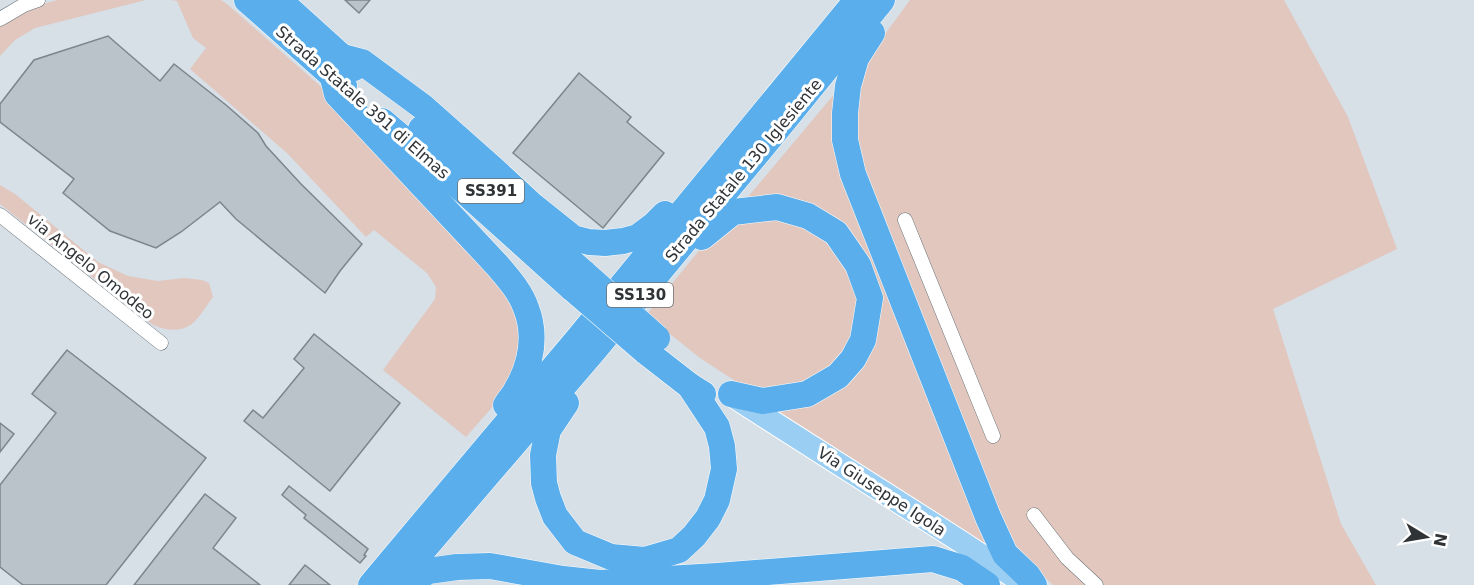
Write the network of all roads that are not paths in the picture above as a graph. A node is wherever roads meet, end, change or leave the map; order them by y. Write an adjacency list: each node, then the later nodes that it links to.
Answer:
1 (38, 0): 8 (street)
2 (231, 0): 7 (highway)
3 (247, 0): 7 (highway, Strada Statale 391 di Elmas / SS391)
4 (857, 0): 10 (highway, Strada Statale 130 Iglesiente / SS130)
5 (882, 0): 13 (highway, Strada Statale 130 Iglesiente / SS130)
6 (897, 0): 28 (highway)
7 (280, 6): 9 (highway, Strada Statale 391 di Elmas / SS391)
8 (0, 19)
9 (337, 66): 10 (highway); 15 (highway, Strada Statale 391 di Elmas / SS391, bridge); 20 (highway)
10 (710, 179): 20 (highway, Strada Statale 130 Iglesiente / SS130)
11 (0, 215): 14 (street, via Angelo Omodeo)
12 (905, 220): 19 (street)
13 (660, 271): 16 (highway, Strada Statale 130 Iglesiente / SS130); 18 (highway)
14 (160, 343)
15 (651, 345): 17 (highway, Strada Statale 391 di Elmas / SS391); 18 (highway, Strada Statale 391 di Elmas / SS391)
16 (595, 349): 17 (highway); 23 (highway, Strada Statale 130 Iglesiente / SS130)
17 (690, 386): 18 (highway, Strada Statale 391 di Elmas / SS391)
18 (732, 401): 26 (main road, Via Giuseppe Igola); 27 (main road, Via Giuseppe Igola)
19 (993, 436)
20 (451, 489): 22 (highway, Strada Statale 130 Iglesiente / SS130)
21 (1034, 515): 29 (street)
22 (371, 585)
23 (393, 585)
24 (408, 585): 25 (highway)
25 (987, 585)
26 (1000, 585)
27 (1026, 585)
28 (1034, 585)
29 (1096, 585)

